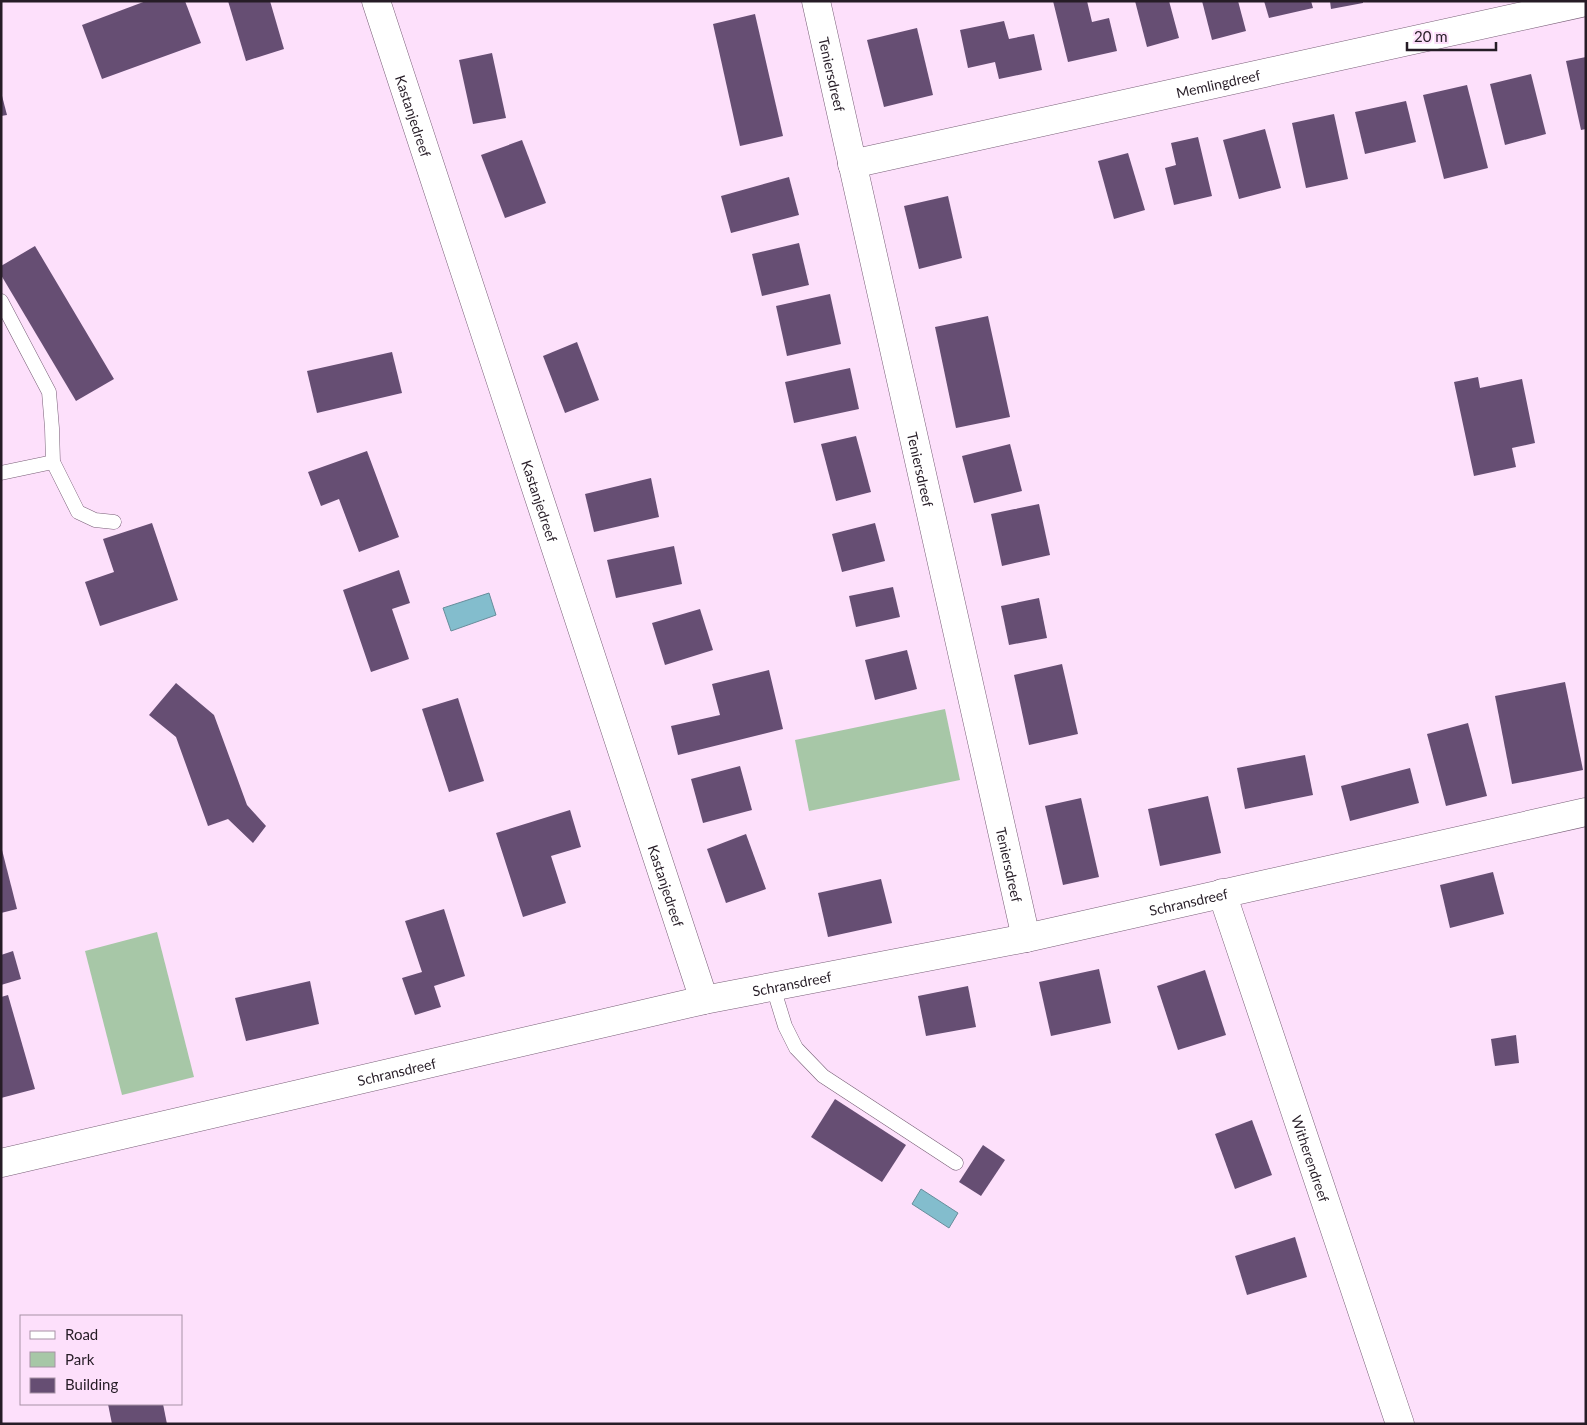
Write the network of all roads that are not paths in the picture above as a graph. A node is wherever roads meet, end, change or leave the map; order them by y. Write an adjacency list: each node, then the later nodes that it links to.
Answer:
1 (376, 1): 13 (street, Kastanjedreef)
2 (816, 1): 4 (street, Teniersdreef)
3 (1586, 2): 4 (street, Memlingdreef)
4 (852, 164): 11 (street, Teniersdreef)
5 (1, 301): 6 (lane)
6 (53, 462): 7 (lane); 8 (lane)
7 (1, 473)
8 (114, 522)
9 (1586, 812): 10 (street, Schransdreef)
10 (1222, 893): 11 (street, Schransdreef); 16 (street, Witherendreef)
11 (1026, 938): 12 (street, Schransdreef)
12 (773, 987): 13 (street, Schransdreef); 15 (lane)
13 (704, 1000): 14 (street, Schransdreef)
14 (1, 1163)
15 (956, 1163)
16 (1400, 1424)

